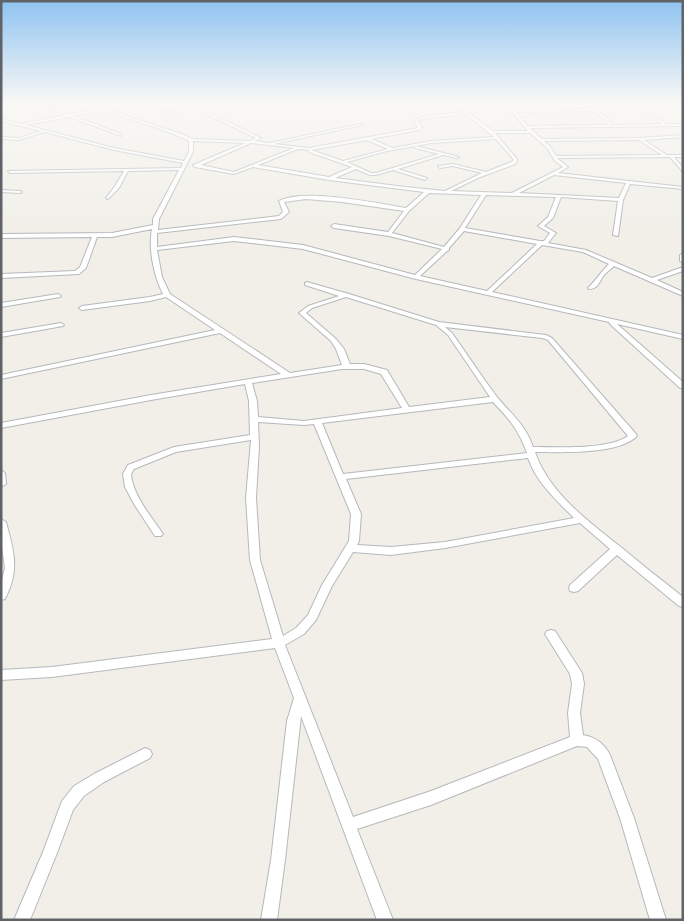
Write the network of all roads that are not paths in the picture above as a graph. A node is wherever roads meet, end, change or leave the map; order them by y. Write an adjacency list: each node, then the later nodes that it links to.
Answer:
1 (102, 146): 20 (street)
2 (191, 146): 20 (street)
3 (239, 146): 21 (street)
4 (280, 146): 11 (street)
5 (321, 146): 12 (street)
6 (386, 146): 13 (street)
7 (413, 146): 13 (street); 14 (street)
8 (503, 146): 29 (street)
9 (548, 146): 18 (street)
10 (652, 146): 15 (street)
11 (296, 149): 12 (street); 22 (street)
12 (304, 149): 19 (street)
13 (393, 149): 19 (street)
14 (442, 154): 17 (street); 25 (street)
15 (669, 156): 16 (street); 18 (street); 27 (street)
16 (683, 156)
17 (457, 157)
18 (555, 157): 30 (street)
19 (344, 162): 24 (street)
20 (184, 165): 21 (street); 26 (street); 48 (street)
21 (195, 166): 22 (street)
22 (254, 166): 32 (street)
23 (440, 166): 29 (street)
24 (356, 168): 25 (street); 32 (street)
25 (394, 169): 31 (street)
26 (126, 171): 28 (street); 42 (street)
27 (683, 171)
28 (10, 172)
29 (486, 174): 38 (street)
30 (554, 174): 33 (street); 40 (street)
31 (425, 179)
32 (328, 180): 36 (street)
33 (628, 182): 34 (street); 43 (street)
34 (683, 188)
35 (1, 191): 37 (street)
36 (428, 191): 38 (street); 44 (street)
37 (20, 192)
38 (446, 192): 39 (street)
39 (484, 194): 40 (street); 47 (street)
40 (512, 195): 41 (street)
41 (559, 196): 43 (street); 55 (street)
42 (108, 198)
43 (621, 200): 50 (street)
44 (407, 210): 45 (street); 49 (street)
45 (237, 222): 48 (street); 54 (street)
46 (334, 226): 49 (street)
47 (464, 229): 55 (street); 58 (street)
48 (154, 230): 52 (street); 57 (street)
49 (389, 234): 58 (street)
50 (616, 235)
51 (1, 236): 53 (street)
52 (95, 236): 53 (street); 63 (street)
53 (9, 237): 56 (street)
54 (245, 239): 57 (street); 64 (street)
55 (543, 243): 61 (street); 68 (street)
56 (1, 244)
57 (156, 249): 70 (street)
58 (447, 249): 64 (street)
59 (683, 255): 60 (street)
60 (683, 261)
61 (614, 263): 65 (street); 67 (street)
62 (683, 269): 65 (street)
63 (1, 276)
64 (416, 276): 68 (street)
65 (652, 280): 69 (street)
66 (307, 284): 71 (street)
67 (591, 288)
68 (488, 292): 75 (street)
69 (683, 294)
70 (167, 295): 74 (street); 78 (street)
71 (348, 295): 76 (street); 81 (street)
72 (58, 296): 73 (street)
73 (1, 305)
74 (82, 308)
75 (610, 321): 80 (street); 85 (street)
76 (438, 324): 86 (street); 92 (street)
77 (61, 325): 79 (street)
78 (220, 331): 82 (street); 83 (street)
79 (1, 335)
80 (683, 337)
81 (347, 367): 82 (street); 87 (street)
82 (287, 375): 84 (street)
83 (1, 377)
84 (248, 381): 88 (street); 90 (street)
85 (683, 386)
86 (495, 399): 87 (street); 92 (street)
87 (407, 410): 89 (street)
88 (254, 419): 89 (street); 91 (street)
89 (317, 422): 94 (street)
90 (1, 426)
91 (255, 437): 98 (street); 105 (street)
92 (531, 453): 94 (street); 96 (street)
93 (1, 473): 95 (street)
94 (340, 477): 99 (street)
95 (1, 484)
96 (581, 520): 99 (street); 100 (street)
97 (1, 522): 102 (street)
98 (158, 534)
99 (350, 548): 105 (street)
100 (617, 549): 101 (street); 103 (street)
101 (574, 588)
102 (1, 596)
103 (683, 603)
104 (551, 634): 108 (street)
105 (279, 643): 106 (street); 107 (street)
106 (1, 675)
107 (300, 698): 110 (street); 112 (street)
108 (577, 740): 110 (street); 114 (street)
109 (145, 754): 111 (street)
110 (349, 824): 113 (street)
111 (22, 920)
112 (269, 920)
113 (385, 920)
114 (658, 920)

